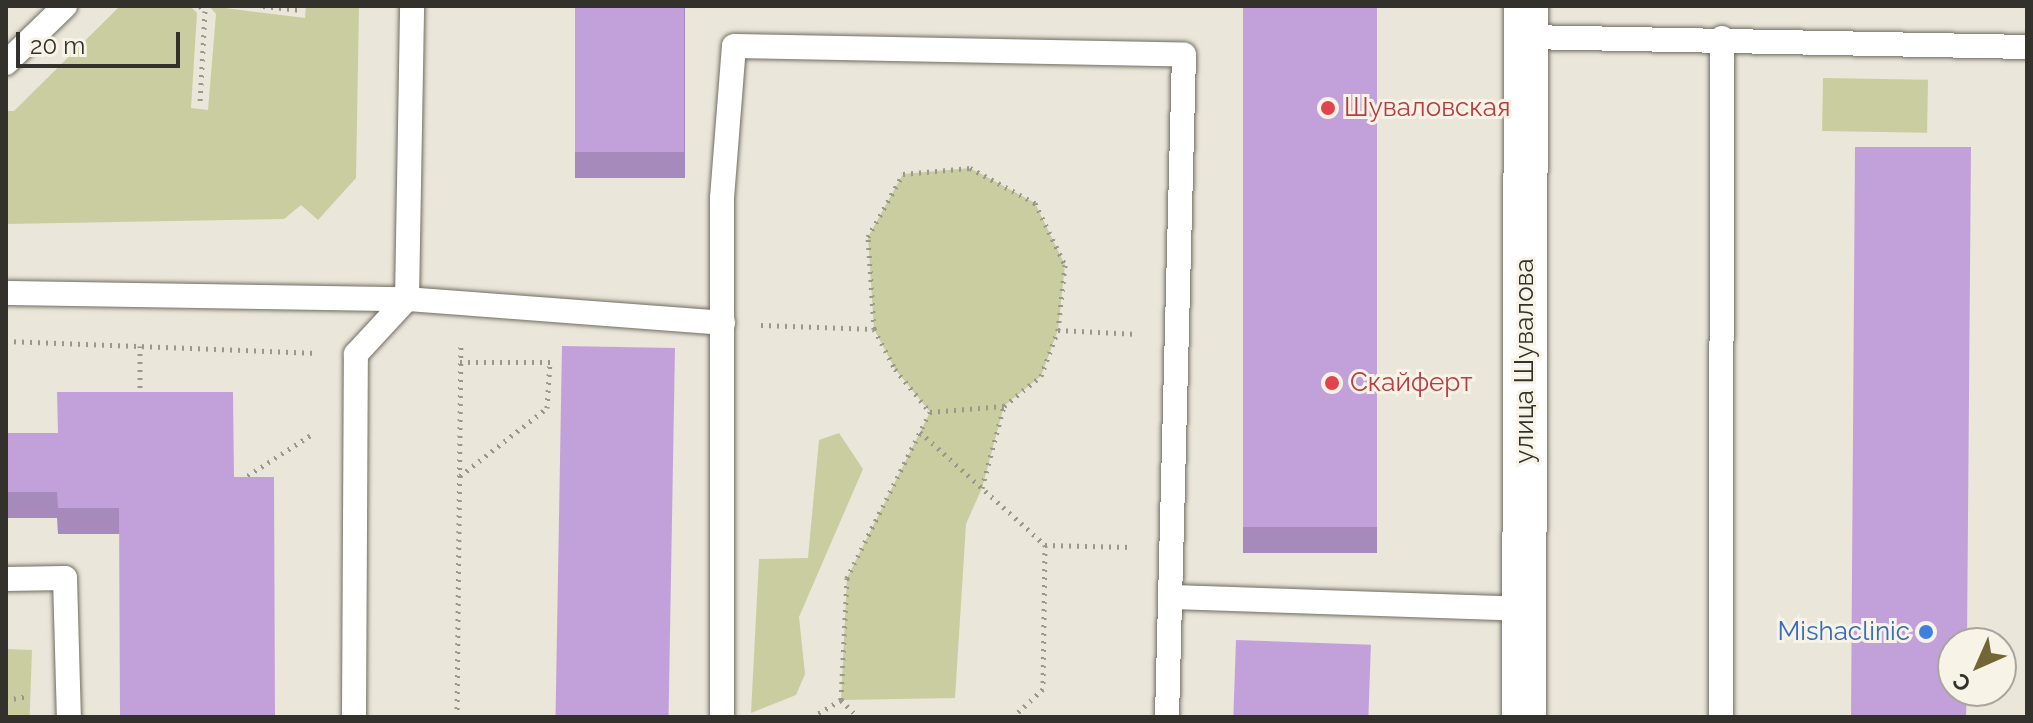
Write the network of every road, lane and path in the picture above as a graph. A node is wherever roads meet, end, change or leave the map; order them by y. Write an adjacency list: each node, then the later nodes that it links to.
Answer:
1 (65, 6): 9 (lane)
2 (200, 6): 10 (path)
3 (263, 6): 5 (path)
4 (412, 6): 12 (lane)
5 (301, 10)
6 (1526, 22): 7 (lane); 34 (street, улица Шувалова)
7 (1722, 38): 8 (lane); 45 (lane)
8 (2027, 47)
9 (6, 63)
10 (200, 102)
11 (6, 293): 12 (lane)
12 (407, 299): 13 (lane); 20 (lane)
13 (462, 302): 14 (lane); 21 (path)
14 (723, 323): 15 (path); 17 (lane); 39 (lane)
15 (874, 329): 16 (path); 25 (path)
16 (1058, 330): 17 (path); 23 (path)
17 (1177, 336): 31 (lane)
18 (6, 341): 19 (path)
19 (140, 346): 20 (path); 22 (path)
20 (356, 354): 24 (lane)
21 (460, 362): 27 (path); 27 (path)
22 (140, 404)
23 (1004, 406): 25 (path); 29 (path)
24 (355, 407): 28 (path); 37 (lane)
25 (930, 412): 26 (path)
26 (920, 432): 29 (path); 35 (path)
27 (459, 476): 38 (path)
28 (234, 484)
29 (982, 488): 30 (path)
30 (1045, 545): 31 (path); 42 (path)
31 (1172, 547): 33 (lane)
32 (6, 579): 36 (lane)
33 (1170, 597): 34 (lane); 43 (lane)
34 (1524, 609): 44 (street, улица Шувалова)
35 (841, 700): 40 (path); 41 (path)
36 (69, 717)
37 (354, 717)
38 (457, 717)
39 (722, 717)
40 (813, 717)
41 (858, 717)
42 (1013, 717)
43 (1167, 717)
44 (1524, 717)
45 (1721, 717)

